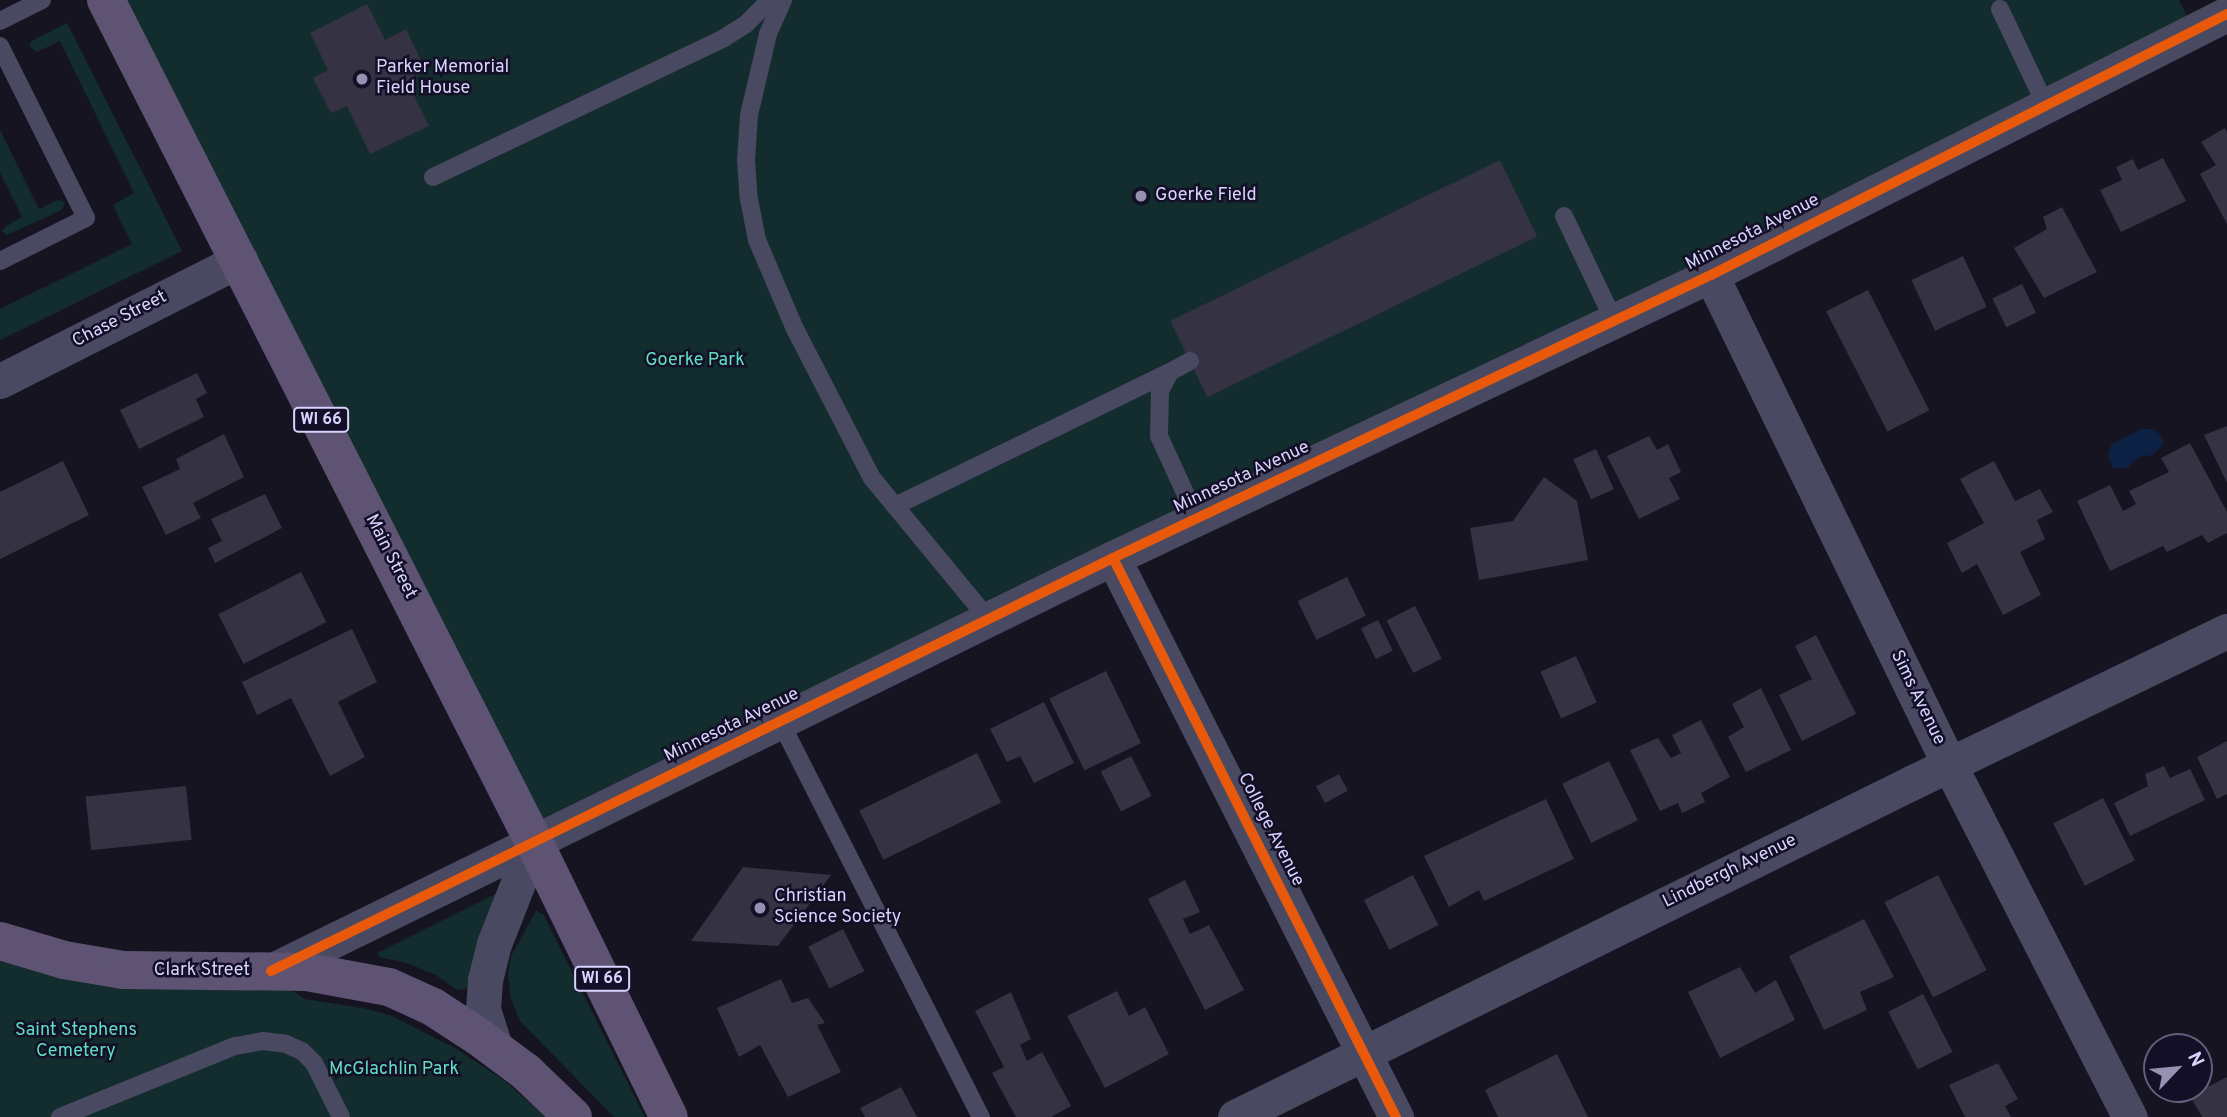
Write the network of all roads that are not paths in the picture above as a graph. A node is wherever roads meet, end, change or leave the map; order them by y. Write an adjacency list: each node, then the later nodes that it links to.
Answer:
1 (43, 0): 7 (lane)
2 (106, 0): 12 (main road, Main Street / WI 66)
3 (770, 0): 10 (lane)
4 (783, 0): 19 (lane)
5 (2000, 9): 9 (lane)
6 (2227, 15): 9 (street, Minnesota Avenue)
7 (0, 21)
8 (0, 46): 13 (lane)
9 (2046, 106): 14 (street, Minnesota Avenue)
10 (433, 177)
11 (1564, 216): 15 (lane)
12 (240, 260): 18 (street, Chase Street); 26 (main road, Main Street / WI 66)
13 (0, 261)
14 (1711, 275): 15 (street, Minnesota Avenue); 25 (street, Sims Avenue)
15 (1614, 321): 20 (street, Minnesota Avenue)
16 (1190, 361): 17 (lane)
17 (1170, 372): 19 (lane); 20 (lane)
18 (0, 381)
19 (895, 506): 22 (lane)
20 (1197, 519): 21 (street, Minnesota Avenue)
21 (1113, 558): 22 (street, Minnesota Avenue); 30 (street, College Avenue)
22 (989, 620): 24 (street, Minnesota Avenue)
23 (2227, 631): 25 (street, Lindbergh Avenue)
24 (780, 721): 26 (street, Minnesota Avenue); 35 (lane)
25 (1949, 764): 30 (street, Lindbergh Avenue); 38 (street, Sims Avenue)
26 (534, 842): 28 (street, Minnesota Avenue); 29 (street); 34 (main road, Main Street / WI 66)
27 (0, 941): 28 (main road, Clark Street)
28 (271, 971): 29 (main road, Clark Street)
29 (496, 1050): 33 (main road, Clark Street)
30 (1363, 1053): 36 (street, Lindbergh Avenue); 37 (street, College Avenue)
31 (60, 1117): 32 (lane)
32 (341, 1117)
33 (573, 1117)
34 (669, 1117)
35 (981, 1117)
36 (1235, 1117)
37 (1396, 1117)
38 (2130, 1117)

